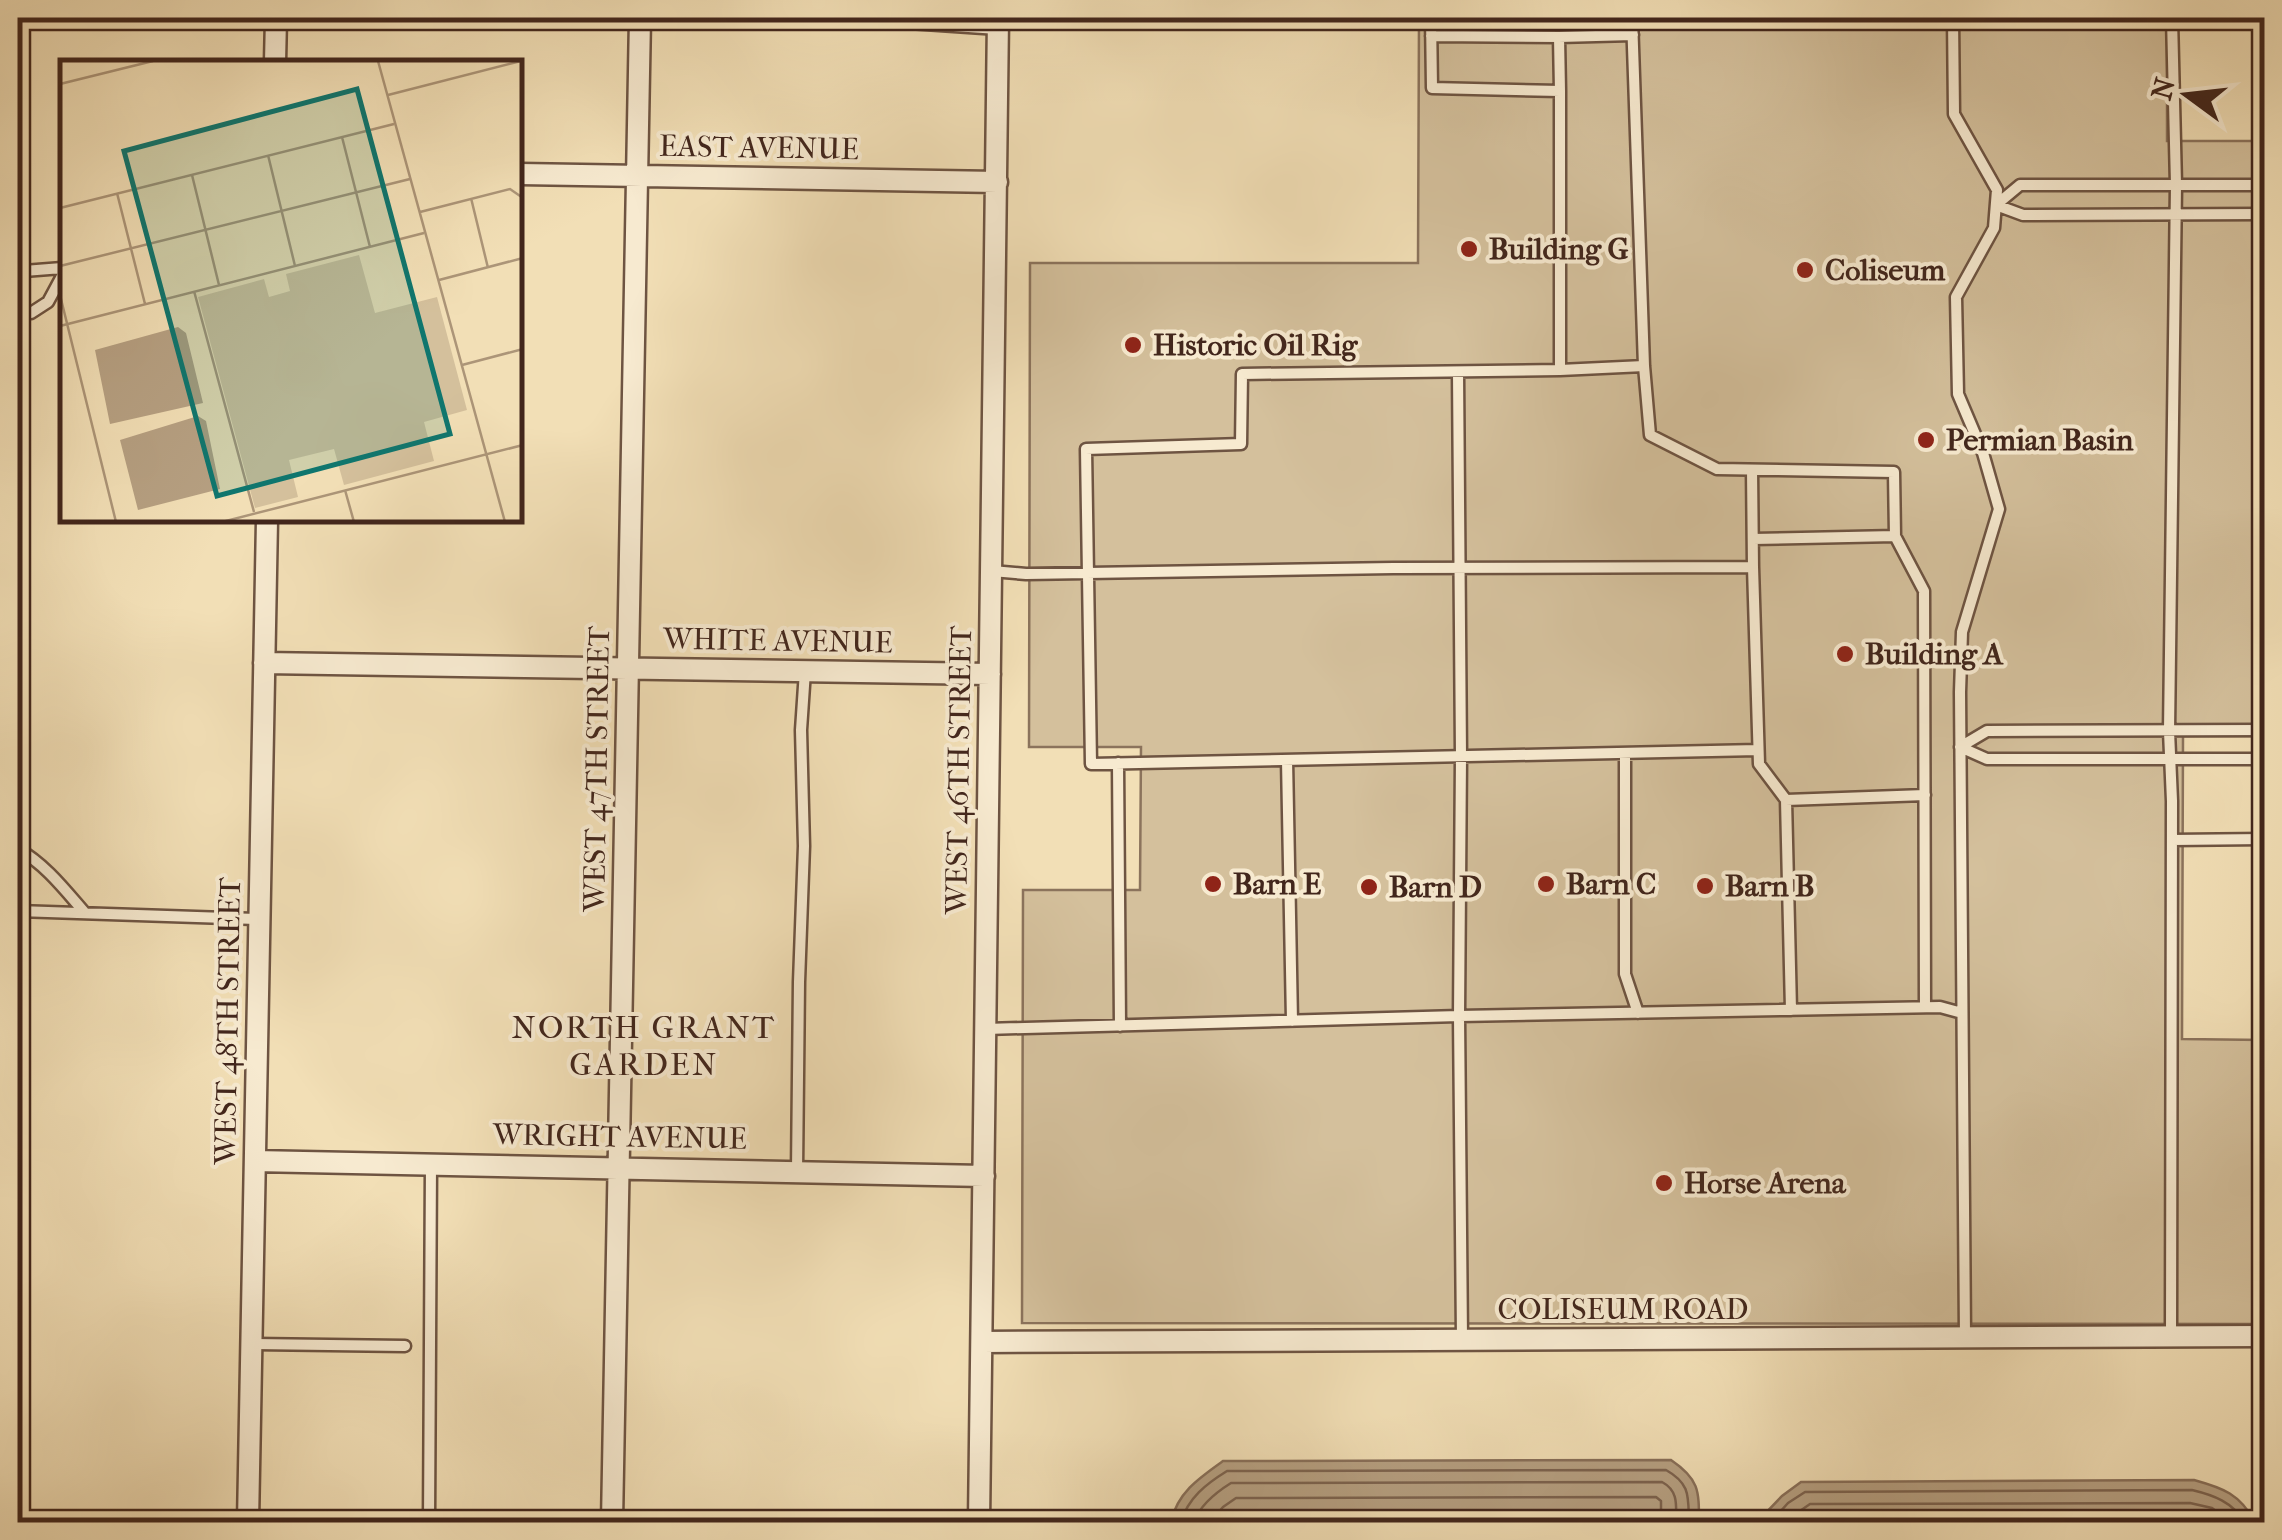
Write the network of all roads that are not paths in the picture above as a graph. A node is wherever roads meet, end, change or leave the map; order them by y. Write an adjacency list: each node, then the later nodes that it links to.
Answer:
1 (276, 18): 12 (street)
2 (640, 18): 15 (street, WEST 47TH STREET)
3 (835, 18): 8 (lane)
4 (1431, 18): 10 (lane)
5 (1632, 18): 9 (lane)
6 (1953, 18): 19 (lane)
7 (2172, 18): 17 (lane)
8 (998, 23): 16 (street, WEST 46TH STREET)
9 (1633, 35): 11 (lane); 26 (lane)
10 (1430, 36): 11 (lane); 13 (lane)
11 (1559, 37): 13 (lane)
12 (275, 60)
13 (1560, 91): 27 (lane)
14 (522, 174): 15 (street, EAST AVENUE)
15 (637, 176): 16 (street, EAST AVENUE); 38 (street, WEST 47TH STREET)
16 (997, 182): 35 (street, WEST 46TH STREET)
17 (2176, 185): 18 (lane); 19 (lane); 20 (lane)
18 (2264, 185)
19 (1996, 204): 20 (lane); 43 (lane)
20 (2175, 214): 21 (lane); 42 (lane)
21 (2264, 214)
22 (60, 268): 23 (lane)
23 (18, 278)
24 (60, 280): 25 (lane)
25 (18, 309)
26 (1644, 366): 27 (lane); 29 (lane)
27 (1560, 370): 28 (lane)
28 (1458, 372): 34 (lane); 36 (lane)
29 (1752, 470): 31 (lane); 32 (lane)
30 (267, 522): 37 (street, WEST 48TH STREET)
31 (1895, 536): 32 (lane); 51 (lane)
32 (1753, 539): 33 (lane)
33 (1753, 567): 34 (lane); 44 (lane)
34 (1459, 568): 36 (lane); 46 (lane)
35 (992, 571): 36 (lane); 40 (street, WEST 46TH STREET)
36 (1087, 573): 50 (lane)
37 (264, 663): 38 (street, WHITE AVENUE); 58 (street, WEST 48TH STREET)
38 (629, 669): 39 (street, WHITE AVENUE); 69 (street, WEST 47TH STREET)
39 (805, 671): 40 (street, WHITE AVENUE); 70 (lane)
40 (990, 674): 66 (street, WEST 46TH STREET)
41 (2264, 730): 42 (lane)
42 (2169, 731): 43 (lane); 47 (lane)
43 (1960, 748): 47 (lane); 62 (lane)
44 (1758, 750): 45 (lane); 52 (lane)
45 (1624, 753): 46 (lane); 61 (lane)
46 (1461, 756): 49 (lane); 63 (lane)
47 (2171, 759): 48 (lane); 53 (lane)
48 (2264, 759)
49 (1286, 760): 50 (lane); 64 (lane)
50 (1118, 764): 65 (lane)
51 (1925, 795): 52 (lane); 59 (lane)
52 (1786, 800): 60 (lane)
53 (2172, 840): 54 (lane); 72 (lane)
54 (2264, 840)
55 (18, 849): 57 (lane)
56 (18, 911): 57 (lane)
57 (85, 913): 58 (lane)
58 (260, 919): 67 (street, WEST 48TH STREET)
59 (1926, 1007): 60 (lane); 62 (lane)
60 (1791, 1010): 61 (lane)
61 (1638, 1013): 63 (lane)
62 (1962, 1013): 74 (lane)
63 (1459, 1016): 64 (lane); 75 (lane)
64 (1292, 1021): 65 (lane)
65 (1120, 1026): 66 (lane)
66 (986, 1030): 71 (street, WEST 46TH STREET)
67 (255, 1161): 68 (street, WRIGHT AVENUE); 77 (street, WEST 48TH STREET)
68 (432, 1164): 69 (street, WRIGHT AVENUE); 80 (lane)
69 (620, 1167): 70 (street, WRIGHT AVENUE); 81 (street, WEST 47TH STREET)
70 (797, 1172): 71 (street, WRIGHT AVENUE)
71 (984, 1176): 76 (street, WEST 46TH STREET)
72 (2171, 1336): 73 (street, COLISEUM ROAD); 74 (street, COLISEUM ROAD)
73 (2264, 1336)
74 (1964, 1337): 75 (street, COLISEUM ROAD)
75 (1462, 1340): 76 (street, COLISEUM ROAD)
76 (982, 1342): 82 (street, WEST 46TH STREET)
77 (251, 1344): 78 (lane); 79 (street, WEST 48TH STREET)
78 (405, 1346)
79 (248, 1522)
80 (429, 1522)
81 (612, 1522)
82 (980, 1522)

